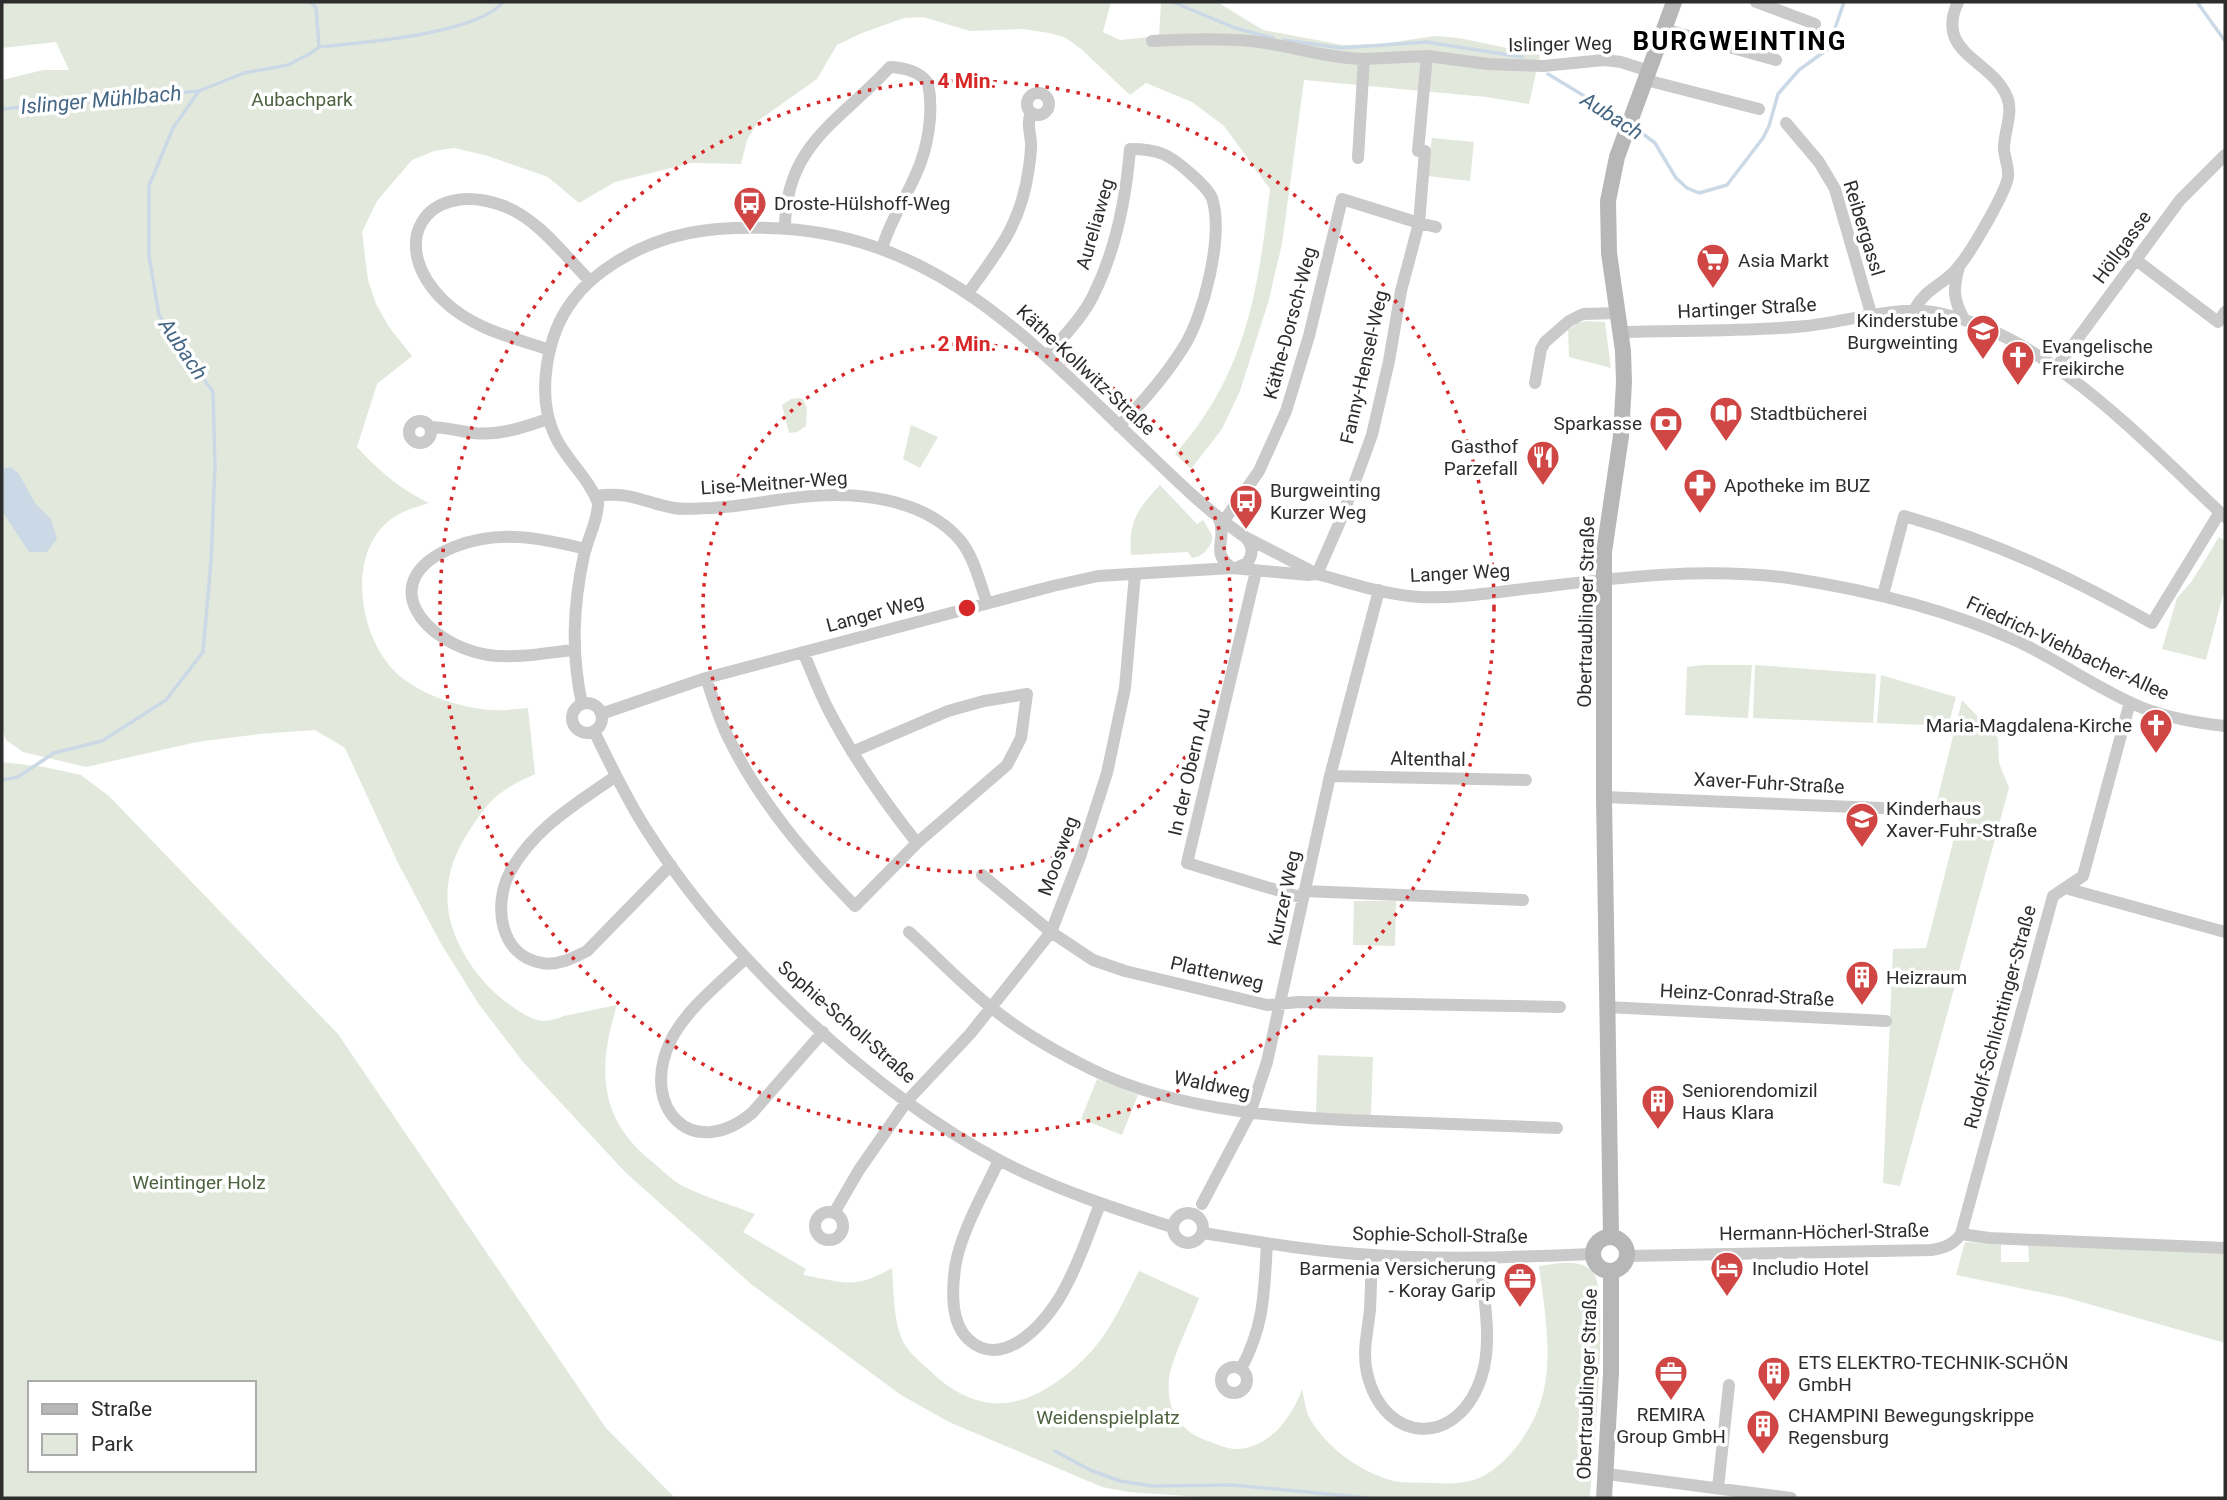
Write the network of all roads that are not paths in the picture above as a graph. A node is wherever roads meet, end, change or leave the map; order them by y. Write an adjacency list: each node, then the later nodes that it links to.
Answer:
1 (1674, 2): 5 (street, Obertraublinger Straße)
2 (1756, 2): 4 (street)
3 (1958, 2): 21 (street)
4 (1815, 24)
5 (1664, 29): 9 (street); 10 (street, Obertraublinger Straße)
6 (1152, 41): 8 (street, Islinger Weg)
7 (1427, 56): 8 (street, Islinger Weg); 10 (street, Islinger Weg); 16 (street)
8 (1364, 59): 15 (street)
9 (1776, 60)
10 (1648, 76): 11 (street, Islinger Weg); 25 (street, Obertraublinger Straße)
11 (1759, 109)
12 (1031, 113): 23 (street)
13 (1786, 123): 26 (street, Reibergassl)
14 (2225, 155): 20 (street, Höllgasse)
15 (1358, 158)
16 (1419, 223): 18 (street); 39 (street, Käthe-Dorsch-Weg); 47 (street, Fanny-Hensel-Weg)
17 (785, 228): 19 (street, Käthe-Kollwitz-Straße); 19 (street); 22 (street, Käthe-Kollwitz-Straße)
18 (1436, 228)
19 (882, 249): 23 (street, Käthe-Kollwitz-Straße)
20 (2136, 260): 27 (street); 32 (street, Höllgasse)
21 (1959, 267): 24 (street); 28 (street)
22 (590, 281): 30 (street, Käthe-Kollwitz-Straße); 30 (street)
23 (968, 293): 31 (street, Käthe-Kollwitz-Straße)
24 (1914, 310): 26 (street, Hartinger Straße); 28 (street, Hartinger Straße)
25 (1618, 313): 29 (street, Obertraublinger Straße); 33 (street)
26 (1872, 317): 29 (street, Hartinger Straße)
27 (2224, 317)
28 (1964, 319): 32 (street, Hartinger Straße)
29 (1620, 332): 48 (street, Obertraublinger Straße)
30 (550, 350): 34 (street, Käthe-Kollwitz-Straße)
31 (1047, 356): 35 (street, Käthe-Kollwitz-Straße); 35 (street, Aureliaweg)
32 (2056, 368): 38 (street, Hartinger Straße)
33 (1535, 383)
34 (548, 419): 36 (street); 37 (street, Käthe-Kollwitz-Straße)
35 (1119, 426): 39 (street, Käthe-Kollwitz-Straße)
36 (430, 427)
37 (596, 496): 42 (street); 51 (street, Lise-Meitner-Weg)
38 (2223, 515): 50 (street)
39 (1221, 520): 40 (street, Käthe-Kollwitz-Straße); 41 (street)
40 (1246, 538): 41 (street); 43 (street); 47 (street, Käthe-Kollwitz-Straße)
41 (1220, 547): 43 (street); 44 (street)
42 (586, 549): 52 (street); 52 (street)
43 (1234, 568): 44 (street, Langer Weg); 45 (street, Langer Weg)
44 (1206, 570): 46 (street, Langer Weg)
45 (1256, 571): 47 (street, Langer Weg); 70 (street, In der Obern Au)
46 (1135, 574): 51 (street, Langer Weg); 73 (street, Moosweg)
47 (1317, 574): 49 (street, Langer Weg)
48 (1605, 579): 49 (street, Langer Weg); 50 (street, Friedrich-Viehbacher-Allee); 64 (street, Obertraublinger Straße)
49 (1379, 590): 62 (street, Kurzer Weg)
50 (1883, 594): 55 (street, Friedrich-Viehbacher-Allee)
51 (987, 603): 53 (street, Langer Weg)
52 (573, 650): 56 (street)
53 (803, 652): 54 (street, Langer Weg); 60 (street)
54 (706, 678): 57 (street, Langer Weg); 66 (street)
55 (2130, 702): 58 (street, Friedrich-Viehbacher-Allee); 69 (street, Rudolf-Schlichtinger-Straße)
56 (582, 704): 57 (street); 59 (street, Sophie-Scholl-Straße)
57 (601, 714): 59 (street)
58 (2225, 726)
59 (594, 731): 61 (street, Sophie-Scholl-Straße)
60 (852, 752): 66 (street); 66 (street)
61 (616, 776): 67 (street, Sophie-Scholl-Straße); 67 (street)
62 (1330, 776): 63 (street, Altenthal); 70 (street, Kurzer Weg)
63 (1526, 780)
64 (1604, 797): 65 (street, Xaver-Fuhr-Straße); 78 (street, Obertraublinger Straße)
65 (1932, 810)
66 (917, 843)
67 (671, 865): 75 (street, Sophie-Scholl-Straße)
68 (982, 875): 73 (street, Plattenweg)
69 (2065, 888): 74 (street); 91 (street, Rudolf-Schlichtinger-Straße)
70 (1303, 894): 71 (street, In der Obern Au); 76 (street, Kurzer Weg)
71 (1523, 900)
72 (909, 932): 79 (street, Waldweg)
73 (1051, 932): 76 (street, Plattenweg); 79 (street, Moosweg)
74 (2225, 932)
75 (746, 958): 81 (street, Sophie-Scholl-Straße); 81 (street)
76 (1282, 1004): 77 (street, Plattenweg); 83 (street, Kurzer Weg)
77 (1560, 1007)
78 (1606, 1007): 80 (street, Heinz-Conrad-Straße); 92 (street, Obertraublinger Straße)
79 (992, 1008): 82 (street, Moosweg); 83 (street, Waldweg)
80 (1886, 1021)
81 (823, 1032): 82 (street, Sophie-Scholl-Straße)
82 (907, 1101): 85 (street, Sophie-Scholl-Straße); 88 (street, Moosweg)
83 (1250, 1113): 84 (street, Waldweg); 86 (street, Kurzer Weg)
84 (1557, 1128)
85 (999, 1160): 87 (street, Sophie-Scholl-Straße); 87 (street)
86 (1202, 1203)
87 (1100, 1204): 89 (street, Sophie-Scholl-Straße)
88 (834, 1213)
89 (1172, 1227): 90 (street, Sophie-Scholl-Straße); 90 (street, Sophie-Scholl-Straße)
90 (1203, 1233): 93 (street, Sophie-Scholl-Straße)
91 (1961, 1234): 94 (street); 97 (street, Hermann-Höcherl-Straße)
92 (1611, 1236): 95 (street); 97 (street)
93 (1267, 1243): 96 (street, Sophie-Scholl-Straße); 100 (street)
94 (2225, 1248)
95 (1593, 1254): 98 (street, Sophie-Scholl-Straße); 99 (street, Obertraublinger Straße)
96 (1372, 1255): 98 (street, Sophie-Scholl-Straße); 98 (street)
97 (1628, 1256): 99 (street, Obertraublinger Straße)
98 (1480, 1258)
99 (1611, 1272): 102 (street, Obertraublinger Straße)
100 (1241, 1369)
101 (1729, 1385): 103 (street)
102 (1607, 1474): 103 (street); 105 (street, Obertraublinger Straße)
103 (1718, 1488): 104 (street)
104 (1766, 1496): 106 (street)
105 (1604, 1498)
106 (1791, 1498)

